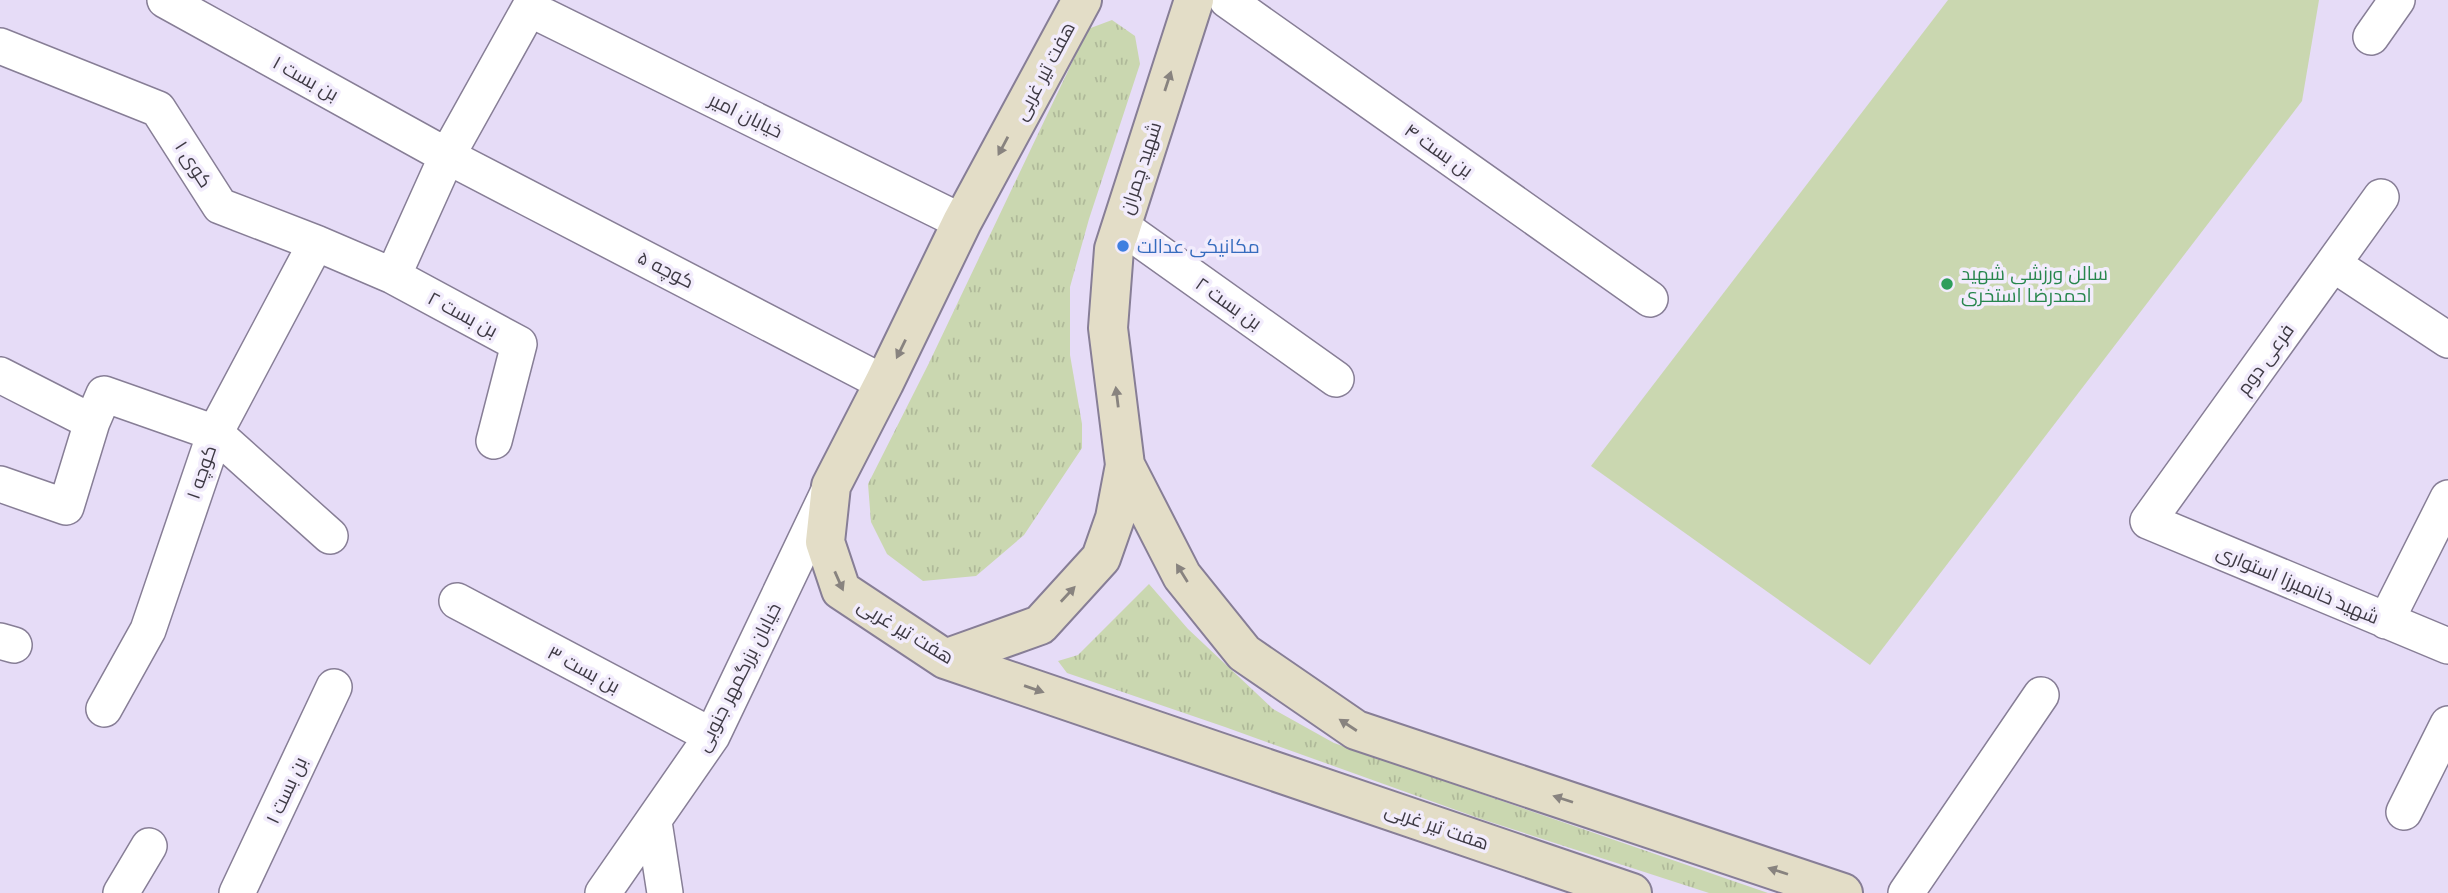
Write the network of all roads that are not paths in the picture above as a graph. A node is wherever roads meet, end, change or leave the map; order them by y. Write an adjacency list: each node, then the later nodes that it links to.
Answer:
1 (165, 0): 9 (street, بن بست ۱)
2 (1082, 0): 11 (main road, هفت تیر غربی, one-way to 11)
3 (1194, 0): 12 (main road, شهید چمران, one-way to 3)
4 (1227, 0): 16 (street, بن بست ۴)
5 (2397, 0): 7 (street)
6 (532, 4): 9 (street); 11 (street, خیابان امیر)
7 (2371, 37)
8 (0, 46): 13 (street, کوی ۱)
9 (447, 156): 15 (street); 20 (street, کوچه ۵)
10 (2381, 197): 14 (street, فرعی دوم)
11 (962, 222): 20 (main road, هفت تیر غربی, one-way to 20)
12 (1121, 226): 19 (street, بن بست ۲); 24 (main road, شهید چمران, one-way to 12)
13 (316, 243): 15 (street, کوی ۱); 22 (street, کوچه ۱)
14 (2333, 264): 17 (street); 28 (street, فرعی دوم)
15 (393, 276): 23 (street, بن بست ۲)
16 (1650, 299)
17 (2448, 340)
18 (0, 375): 21 (street)
19 (1336, 379)
20 (884, 383): 26 (main road, هفت تیر غربی)
21 (98, 408): 22 (street); 25 (street)
22 (215, 433): 29 (street); 36 (street, کوچه ۱)
23 (494, 441)
24 (1125, 465): 33 (main road, one-way to 24); 47 (main road, one-way to 24)
25 (0, 484)
26 (831, 486): 33 (main road, هفت تیر غربی, one-way to 33); 38 (street, خیابان بزرگمهر جنوبی)
27 (2448, 498): 31 (street)
28 (2148, 521): 31 (street, شهید خانمیرزا استواری)
29 (330, 536)
30 (457, 601): 38 (street, بن بست ۳)
31 (2386, 621): 32 (street, شهید خانمیرزا استواری)
32 (2448, 646)
33 (945, 659): 46 (main road, هفت تیر غربی, one-way to 46)
34 (334, 687): 43 (street, بن بست ۱)
35 (2041, 695): 48 (street)
36 (104, 709)
37 (2448, 724): 39 (street)
38 (712, 736): 40 (street, خیابان بزرگمهر جنوبی)
39 (2404, 812)
40 (654, 822): 44 (street, خیابان بزرگمهر جنوبی); 45 (street)
41 (149, 846): 42 (street)
42 (121, 893)
43 (237, 893)
44 (603, 893)
45 (664, 893)
46 (1632, 893)
47 (1843, 893)
48 (1906, 893)

